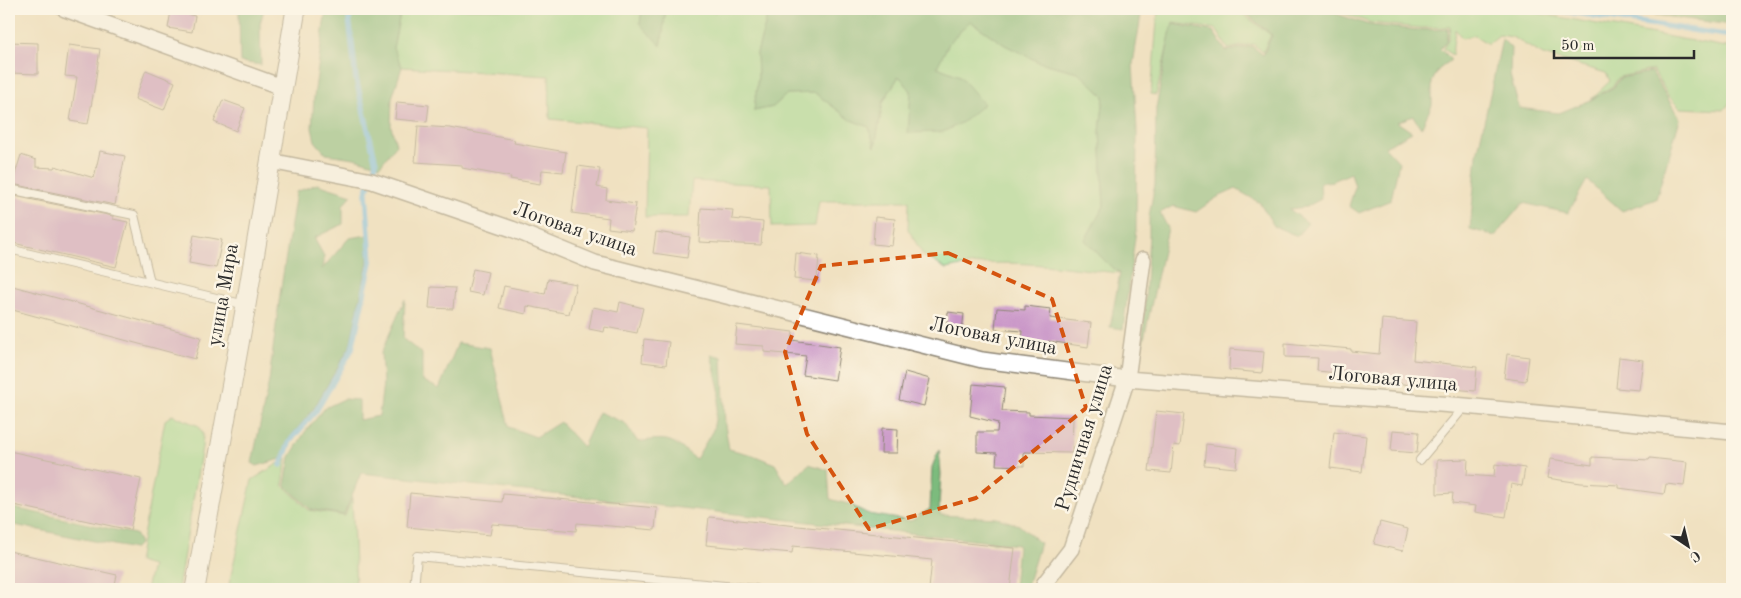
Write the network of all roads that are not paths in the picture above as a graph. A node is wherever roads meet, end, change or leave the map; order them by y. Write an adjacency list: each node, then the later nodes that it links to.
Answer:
1 (65, 9): 3 (street)
2 (296, 9): 3 (street, улица Мира)
3 (282, 87): 4 (street, улица Мира)
4 (270, 161): 9 (street, улица Мира); 10 (street, Логовая улица)
5 (9, 189): 8 (lane)
6 (9, 249): 8 (lane)
7 (1143, 260): 10 (street, Рудничная улица)
8 (150, 282): 9 (lane)
9 (246, 305): 14 (street, улица Мира)
10 (1127, 379): 11 (street, Логовая улица); 17 (street, Рудничная улица)
11 (1465, 406): 12 (street, Логовая улица); 13 (lane)
12 (1732, 432)
13 (1420, 460)
14 (195, 589)
15 (414, 589): 16 (lane)
16 (756, 589)
17 (1043, 589)

